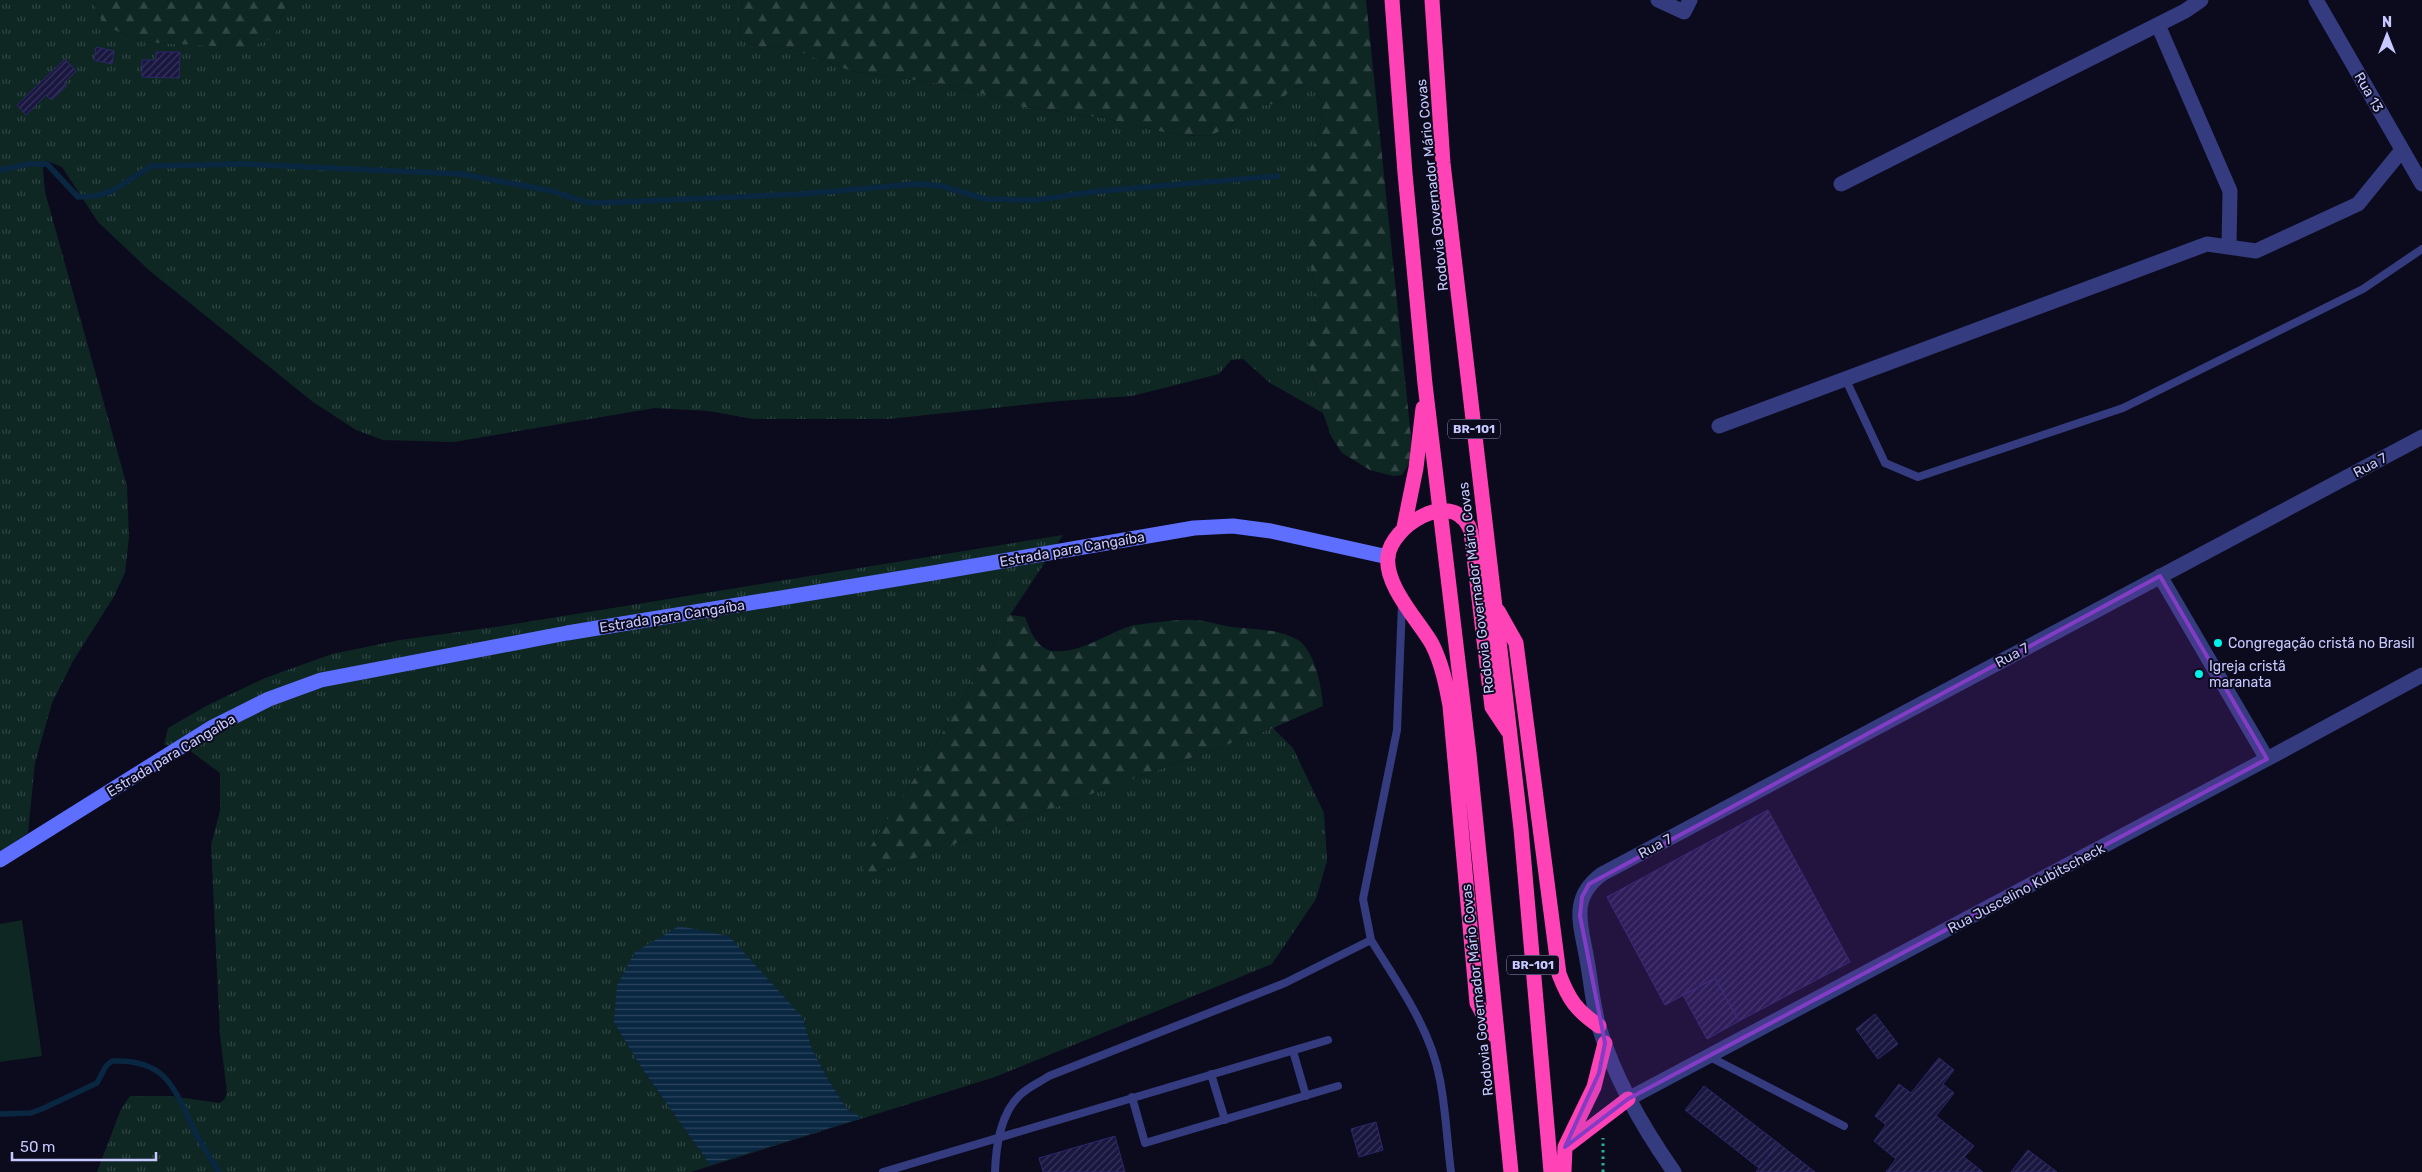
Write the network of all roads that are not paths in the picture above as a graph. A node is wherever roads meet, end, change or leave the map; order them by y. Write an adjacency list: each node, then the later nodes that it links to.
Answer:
1 (1392, 0): 15 (highway, Rodovia Governador Mário Covas)
2 (1432, 0): 23 (highway, Rodovia Governador Mário Covas / BR-101)
3 (1658, 0): 6 (street)
4 (2201, 0): 7 (street)
5 (2316, 0): 9 (street, Rua 13)
6 (1687, 6)
7 (2187, 6): 8 (street)
8 (2158, 25): 10 (street); 12 (street)
9 (2402, 150): 11 (street, Rua 13); 12 (street)
10 (1841, 184)
11 (2422, 184)
12 (2229, 247): 14 (street)
13 (2422, 250): 14 (lane)
14 (1845, 378): 16 (street)
15 (1426, 384): 18 (highway, Rodovia Governador Mário Covas); 19 (highway)
16 (1719, 426)
17 (2422, 437): 21 (street, Rua 7)
18 (1442, 510): 19 (highway); 25 (highway); 31 (highway, Rodovia Governador Mário Covas / BR-101)
19 (1404, 527): 20 (highway)
20 (1388, 557): 22 (highway); 27 (street, Estrada para Cangaíba)
21 (2160, 576): 26 (street); 29 (street, Rua 7)
22 (1402, 597): 28 (lane); 31 (highway)
23 (1495, 605): 25 (highway, Rodovia Governador Mário Covas / BR-101); 29 (highway)
24 (2422, 674): 26 (street, Rua Juscelino Kubitscheck)
25 (1510, 733): 48 (highway, Rodovia Governador Mário Covas / BR-101)
26 (2267, 759): 34 (street, Rua Juscelino Kubitscheck)
27 (0, 860)
28 (1371, 940): 42 (lane); 46 (lane)
29 (1599, 1026): 32 (street, Rua 7)
30 (1328, 1040): 33 (lane)
31 (1498, 1043): 47 (highway, Rodovia Governador Mário Covas / BR-101)
32 (1605, 1043): 39 (street, Rua 7); 43 (highway)
33 (1293, 1051): 35 (lane); 37 (lane)
34 (1708, 1056): 39 (street, Rua Juscelino Kubitscheck); 41 (lane)
35 (1211, 1074): 38 (lane); 40 (lane)
36 (1338, 1086): 37 (lane)
37 (1306, 1096): 40 (lane)
38 (1132, 1097): 40 (lane); 42 (lane)
39 (1628, 1098): 43 (highway); 50 (street, Rua 7)
40 (1225, 1120)
41 (1844, 1126)
42 (1000, 1136): 44 (lane); 45 (lane)
43 (1565, 1147): 49 (highway)
44 (883, 1172)
45 (996, 1172)
46 (1451, 1172)
47 (1511, 1172)
48 (1551, 1172)
49 (1564, 1172)
50 (1674, 1172)

